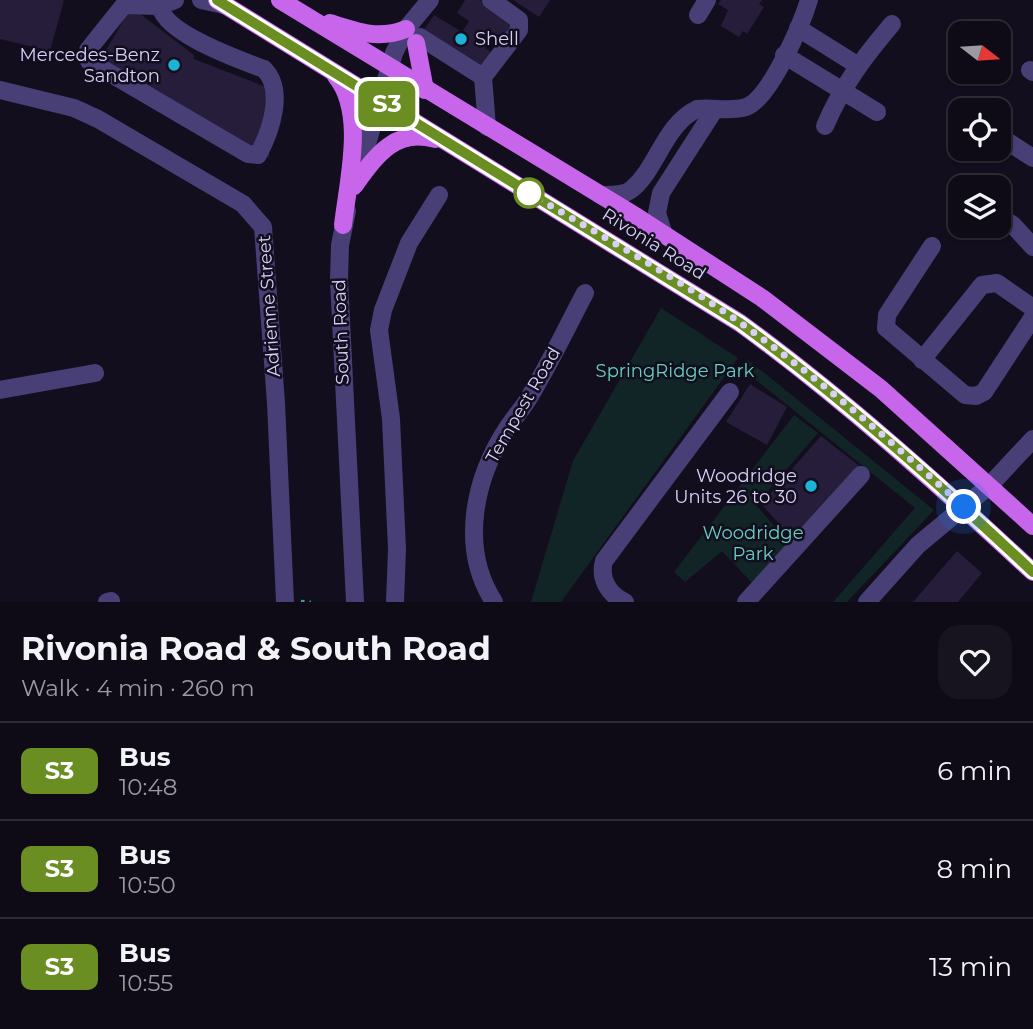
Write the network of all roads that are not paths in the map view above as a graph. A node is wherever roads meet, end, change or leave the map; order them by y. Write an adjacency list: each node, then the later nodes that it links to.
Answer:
1 (201, 0): 7 (street)
2 (280, 0): 8 (main road, Rivonia Road)
3 (491, 0): 16 (street)
4 (809, 0): 10 (street)
5 (430, 1): 11 (street, South Road)
6 (164, 2): 6 (street)
7 (221, 2): 14 (main road, Rivonia Road)
8 (297, 11): 11 (main road); 15 (main road, Rivonia Road)
9 (892, 24): 13 (street)
10 (798, 28): 12 (street); 13 (street)
11 (414, 37): 15 (street, South Road); 16 (street); 18 (main road)
12 (784, 55): 19 (street); 21 (street)
13 (857, 65): 19 (street)
14 (330, 69): 20 (main road, Rivonia Road); 32 (main road)
15 (391, 69): 18 (main road, Rivonia Road); 20 (street, South Road)
16 (483, 77): 24 (street)
17 (0, 90): 50 (street, Adrienne Street)
18 (425, 90): 24 (main road, Rivonia Road)
19 (840, 91): 22 (street); 23 (street)
20 (382, 101): 26 (main road, Rivonia Road); 28 (street, South Road)
21 (715, 109): 30 (street); 33 (street)
22 (877, 112)
23 (825, 126)
24 (487, 127): 30 (main road, Rivonia Road)
25 (1011, 144): 27 (street)
26 (452, 145): 28 (main road); 46 (main road, Rivonia Road)
27 (1033, 158)
28 (354, 186): 32 (street, South Road)
29 (439, 195): 52 (street)
30 (600, 195): 33 (main road, Rivonia Road)
31 (1011, 224): 34 (street)
32 (343, 225): 51 (street, South Road)
33 (664, 235): 45 (main road, Rivonia Road)
34 (1032, 245)
35 (932, 246): 39 (street)
36 (585, 293): 53 (street, Tempest Road)
37 (1033, 308): 39 (street)
38 (1033, 317): 39 (street)
39 (922, 360)
40 (95, 373): 41 (street)
41 (0, 390)
42 (730, 392): 49 (street)
43 (1033, 439): 45 (street)
44 (861, 475): 54 (street)
45 (990, 485): 46 (street); 47 (main road, Rivonia Road)
46 (964, 507): 48 (main road, Rivonia Road); 55 (street)
47 (1033, 526)
48 (1033, 572)
49 (617, 600)
50 (285, 602)
51 (355, 602)
52 (396, 602)
53 (494, 602)
54 (746, 602)
55 (867, 602)

